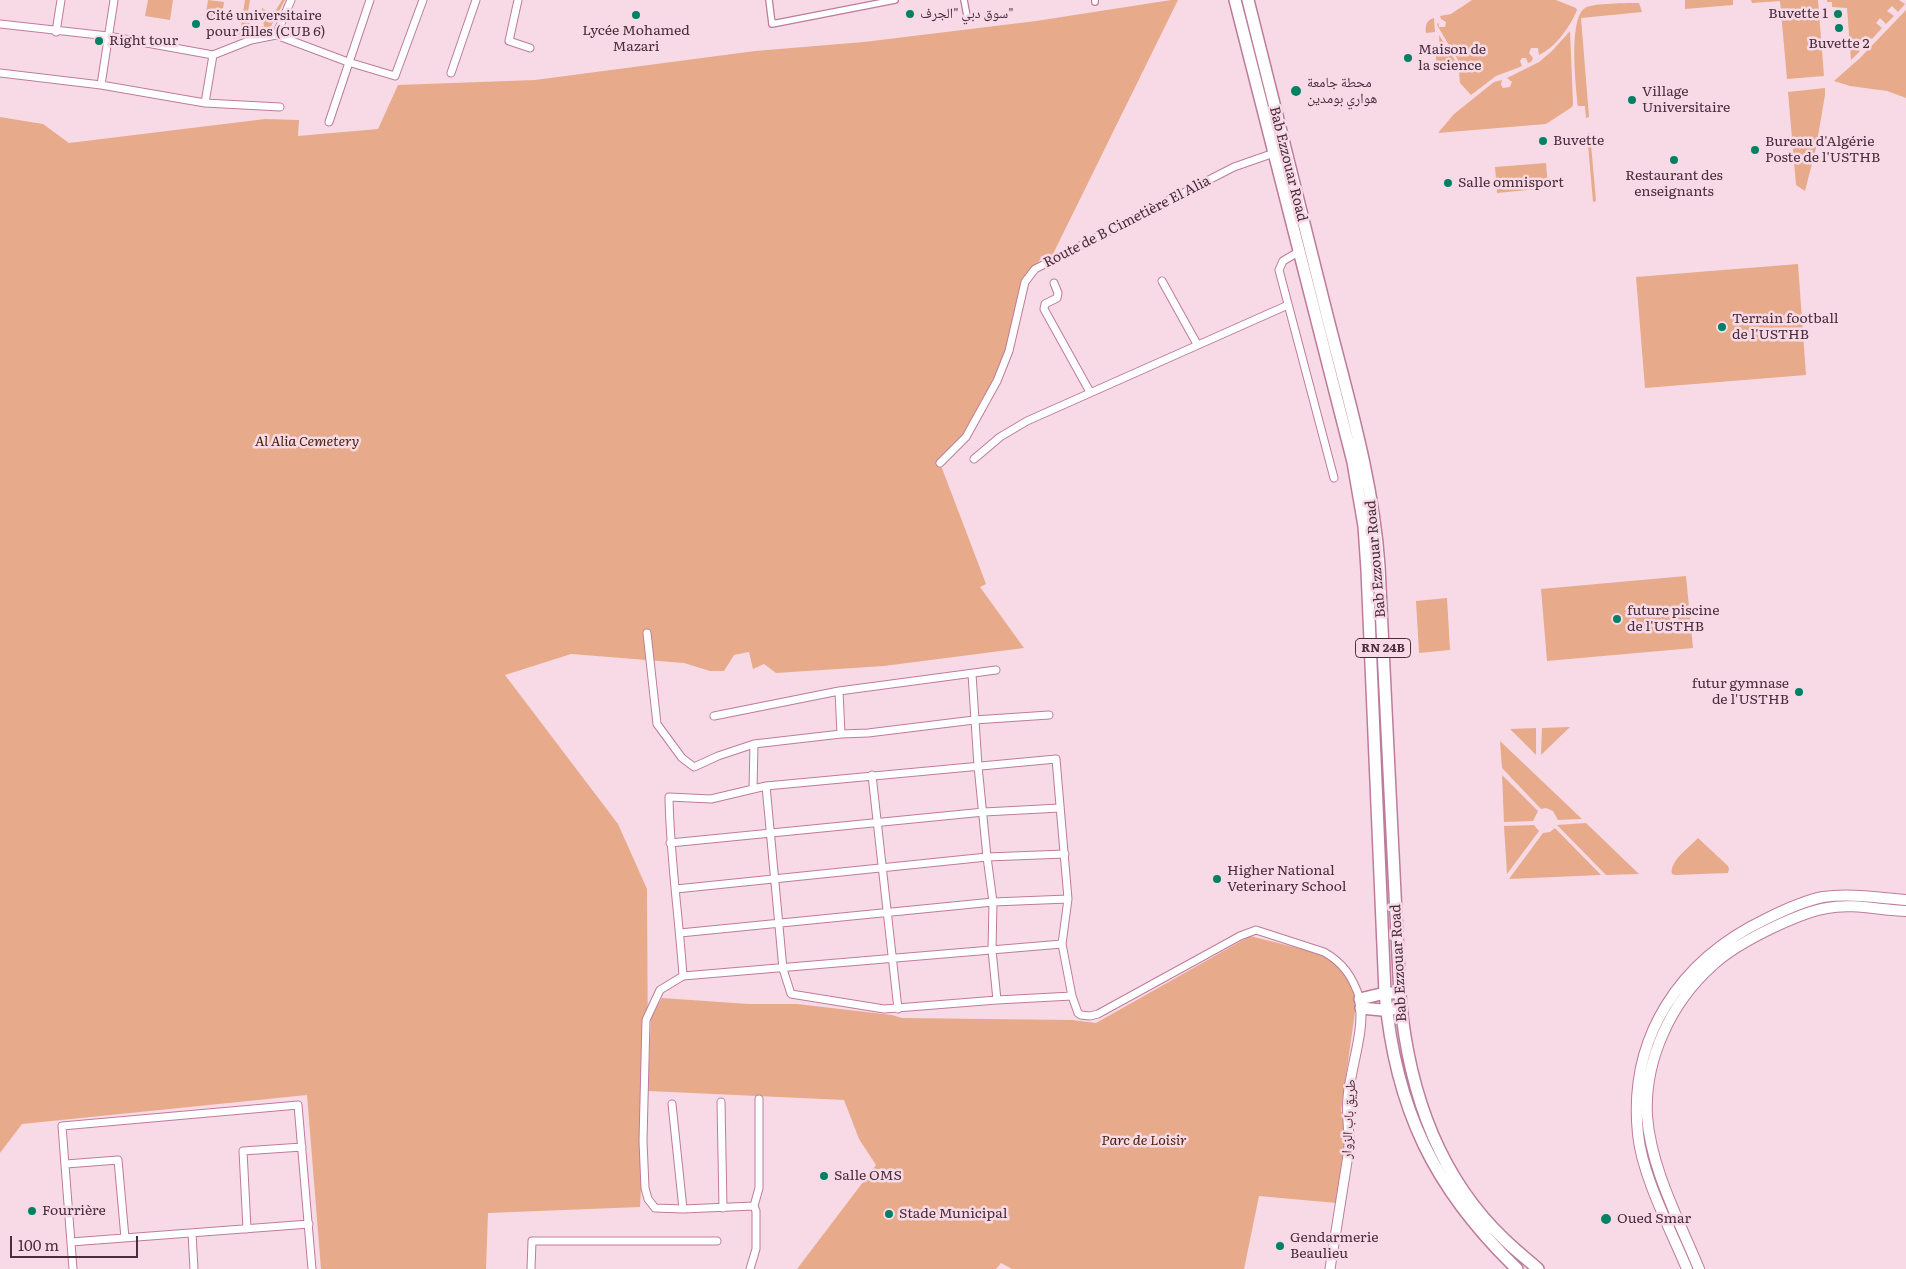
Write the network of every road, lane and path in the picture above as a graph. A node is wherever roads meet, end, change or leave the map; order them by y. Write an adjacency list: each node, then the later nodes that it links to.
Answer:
1 (61, 0): 15 (street)
2 (114, 0): 17 (street)
3 (291, 0): 16 (street)
4 (370, 0): 20 (street)
5 (423, 0): 20 (street)
6 (476, 0): 22 (street)
7 (518, 0): 18 (street)
8 (769, 0): 9 (street)
9 (894, 0)
10 (964, 0): 13 (street)
11 (1235, 0): 23 (main road, Bab Ezzouar Road)
12 (1248, 0): 23 (main road, Bab Ezzouar Road / RN 24B)
13 (967, 16)
14 (0, 24): 15 (street)
15 (56, 32): 17 (street)
16 (276, 35): 19 (street); 20 (street)
17 (108, 36): 19 (street); 24 (street)
18 (530, 48)
19 (213, 55): 25 (street)
20 (348, 62): 27 (street)
21 (0, 73): 24 (street)
22 (450, 73)
23 (1262, 79): 28 (main road, Bab Ezzouar Road / RN 24B)
24 (101, 86): 25 (street)
25 (204, 103): 26 (street)
26 (280, 107)
27 (329, 122)
28 (1279, 151): 29 (main road, Bab Ezzouar Road); 36 (street, Route de B Cimetière El Alia); 76 (main road, Bab Ezzouar Road / RN 24B)
29 (1300, 251): 32 (street); 73 (main road, Bab Ezzouar Road)
30 (1162, 281): 33 (street)
31 (1054, 283): 34 (street)
32 (1288, 305): 33 (street); 37 (street)
33 (1197, 344): 34 (street)
34 (1090, 392): 35 (street)
35 (974, 459)
36 (940, 463)
37 (1334, 478)
38 (647, 633): 46 (street)
39 (996, 670): 40 (street)
40 (972, 674): 41 (street); 44 (street)
41 (838, 691): 43 (street); 45 (street)
42 (1049, 715): 44 (street)
43 (714, 716)
44 (974, 720): 45 (street); 47 (street)
45 (841, 734): 46 (street)
46 (754, 744): 50 (street)
47 (978, 766): 48 (street); 51 (street); 52 (street)
48 (872, 775): 49 (street); 53 (street)
49 (766, 786): 50 (street); 54 (street)
50 (753, 789): 55 (street)
51 (1060, 808): 52 (street); 56 (street)
52 (984, 812): 53 (street); 57 (street)
53 (877, 823): 54 (street); 58 (street)
54 (770, 834): 55 (street); 59 (street)
55 (670, 843): 60 (street)
56 (1064, 854): 57 (street); 61 (street)
57 (987, 857): 58 (street); 63 (street)
58 (882, 869): 59 (street); 65 (street)
59 (774, 879): 60 (street); 66 (street)
60 (676, 889): 67 (street)
61 (1068, 899): 63 (street); 68 (street)
62 (1906, 900): 102 (main road)
63 (993, 902): 65 (street); 69 (street)
64 (1906, 911): 103 (main road)
65 (887, 913): 66 (street); 70 (street)
66 (779, 923): 67 (street); 71 (street)
67 (680, 933): 72 (street)
68 (1062, 944): 69 (street); 74 (street)
69 (992, 950): 70 (street); 75 (street)
70 (892, 959): 71 (street); 78 (street)
71 (783, 969): 72 (street); 78 (street)
72 (683, 976): 87 (street)
73 (1384, 993): 76 (main road); 77 (main road); 79 (main road, Bab Ezzouar Road)
74 (1072, 996): 75 (street); 77 (street)
75 (997, 1000): 78 (street)
76 (1401, 1001): 79 (main road); 94 (main road, Bab Ezzouar Road / RN 24B)
77 (1361, 1004): 79 (main road); 100 (street, طريق باب الزوار)
78 (898, 1009)
79 (1386, 1010): 101 (main road, Bab Ezzouar Road)
80 (759, 1100): 85 (street)
81 (721, 1102): 86 (street)
82 (672, 1104): 87 (street)
83 (302, 1147): 84 (street); 88 (street); 89 (street)
84 (66, 1164): 91 (street); 93 (street)
85 (754, 1206): 86 (street); 99 (street)
86 (724, 1208): 87 (street)
87 (683, 1209)
88 (309, 1224): 89 (street); 97 (street)
89 (247, 1229): 90 (street)
90 (192, 1233): 91 (street); 96 (street)
91 (125, 1238): 93 (street)
92 (717, 1241): 98 (street)
93 (72, 1242): 95 (street)
94 (1535, 1266): 101 (main road)
95 (73, 1269)
96 (194, 1269)
97 (312, 1269)
98 (531, 1269)
99 (750, 1269)
100 (1330, 1269)
101 (1516, 1269)
102 (1687, 1269)
103 (1699, 1269)

